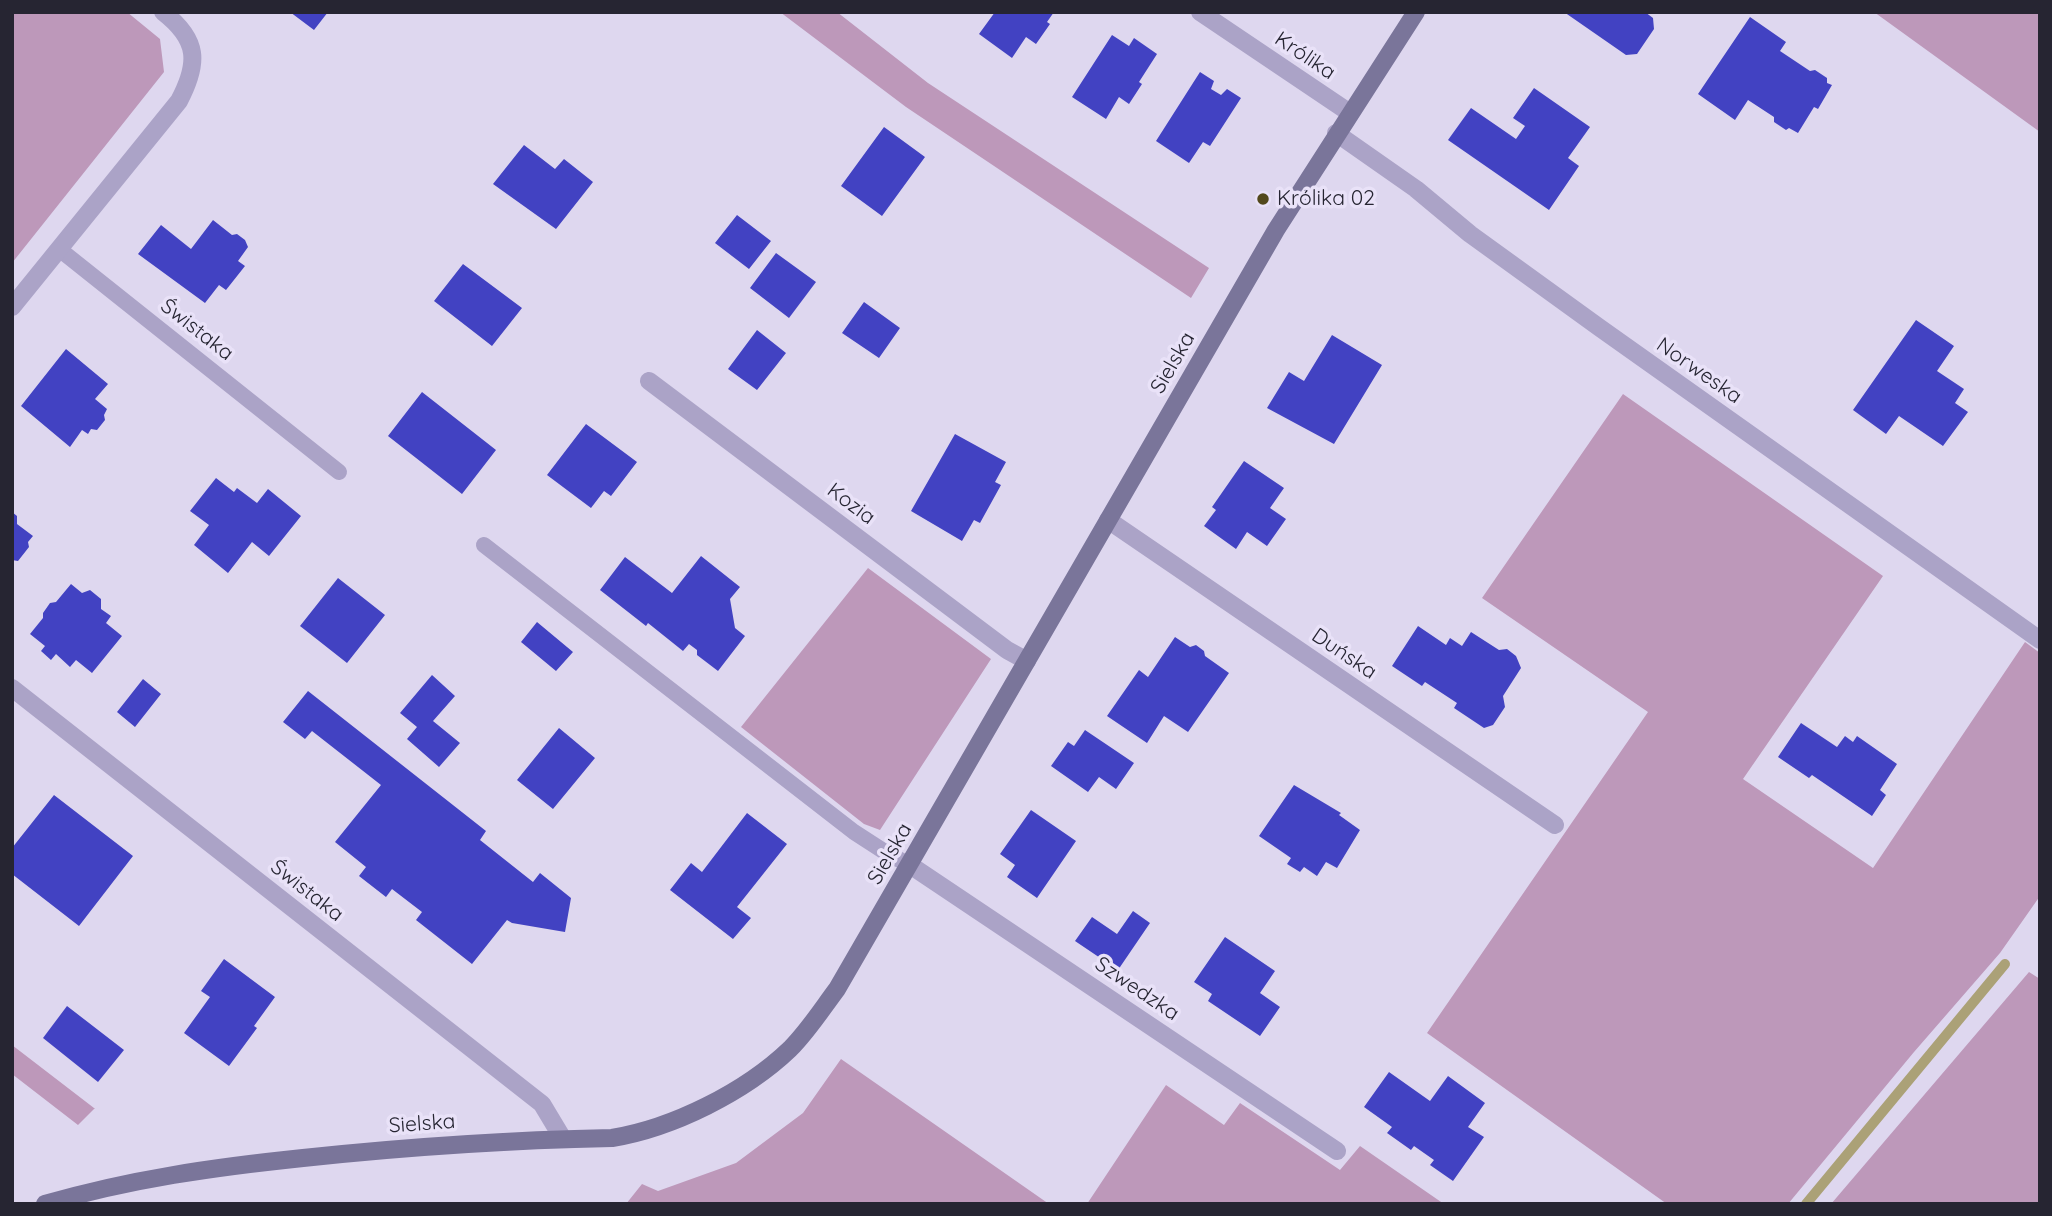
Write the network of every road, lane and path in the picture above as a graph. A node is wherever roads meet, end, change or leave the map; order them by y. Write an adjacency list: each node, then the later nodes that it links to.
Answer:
1 (163, 12): 6 (street)
2 (1200, 12): 4 (street, Królika)
3 (1416, 12): 4 (street, Sielska)
4 (1350, 113): 5 (street, Sielska)
5 (1336, 133): 10 (street, Sielska); 12 (street, Norweska)
6 (59, 249): 7 (street); 9 (lane, Świstaka)
7 (12, 307)
8 (649, 382): 13 (street, Kozia)
9 (339, 472)
10 (1108, 520): 13 (street, Sielska); 15 (street, Duńska)
11 (484, 545): 16 (lane)
12 (2040, 640)
13 (1027, 661): 16 (street, Sielska)
14 (12, 688): 17 (street, Świstaka)
15 (1555, 825)
16 (911, 865): 17 (street, Sielska); 18 (street, Szwedzka)
17 (563, 1139): 19 (street, Sielska)
18 (1337, 1150)
19 (46, 1204)

